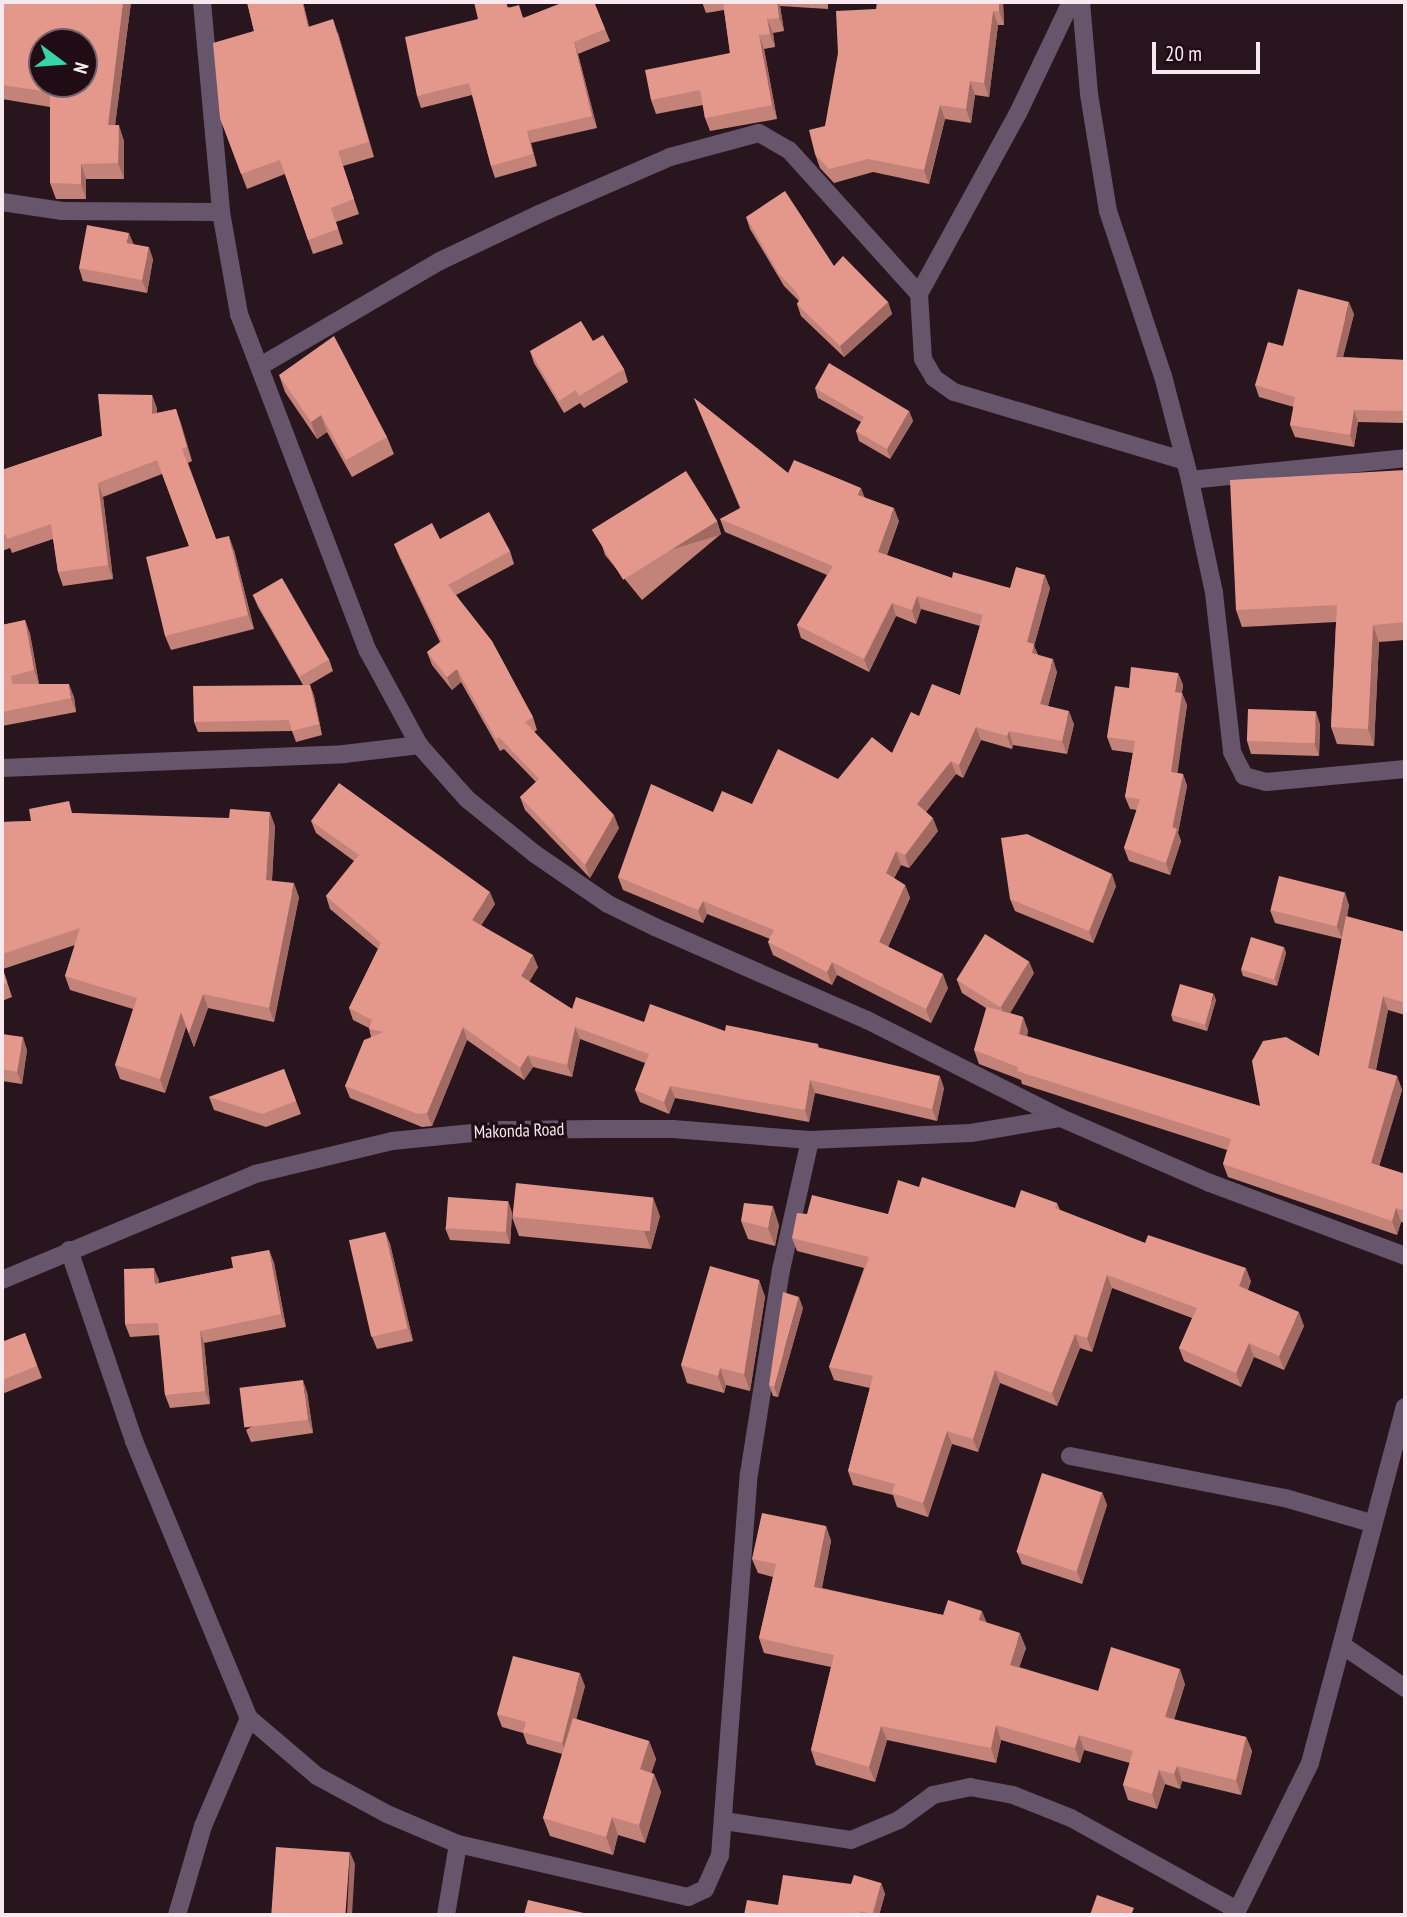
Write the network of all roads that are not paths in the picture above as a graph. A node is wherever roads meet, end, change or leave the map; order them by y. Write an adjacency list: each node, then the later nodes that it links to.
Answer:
1 (202, 2): 5 (street)
2 (1071, 2): 6 (street)
3 (1081, 2): 9 (street)
4 (2, 202): 5 (street)
5 (220, 212): 7 (street)
6 (919, 294): 7 (street); 9 (street)
7 (262, 365): 11 (street)
8 (1405, 458): 10 (street)
9 (1185, 461): 10 (street)
10 (1191, 480): 13 (street)
11 (419, 744): 12 (street); 14 (street)
12 (2, 768)
13 (1405, 769)
14 (1061, 1118): 15 (street, Makonda Road); 17 (street)
15 (810, 1140): 16 (street, Makonda Road); 25 (street)
16 (69, 1250): 18 (street, Makonda Road); 24 (street)
17 (1405, 1256)
18 (2, 1280)
19 (1405, 1407): 21 (street)
20 (1070, 1456): 21 (street)
21 (1371, 1523): 22 (street)
22 (1342, 1645): 23 (street); 27 (street)
23 (1405, 1688)
24 (250, 1718): 26 (street); 28 (street)
25 (724, 1821): 26 (street); 27 (street)
26 (458, 1844): 29 (street)
27 (1236, 1912)
28 (177, 1915)
29 (446, 1915)

